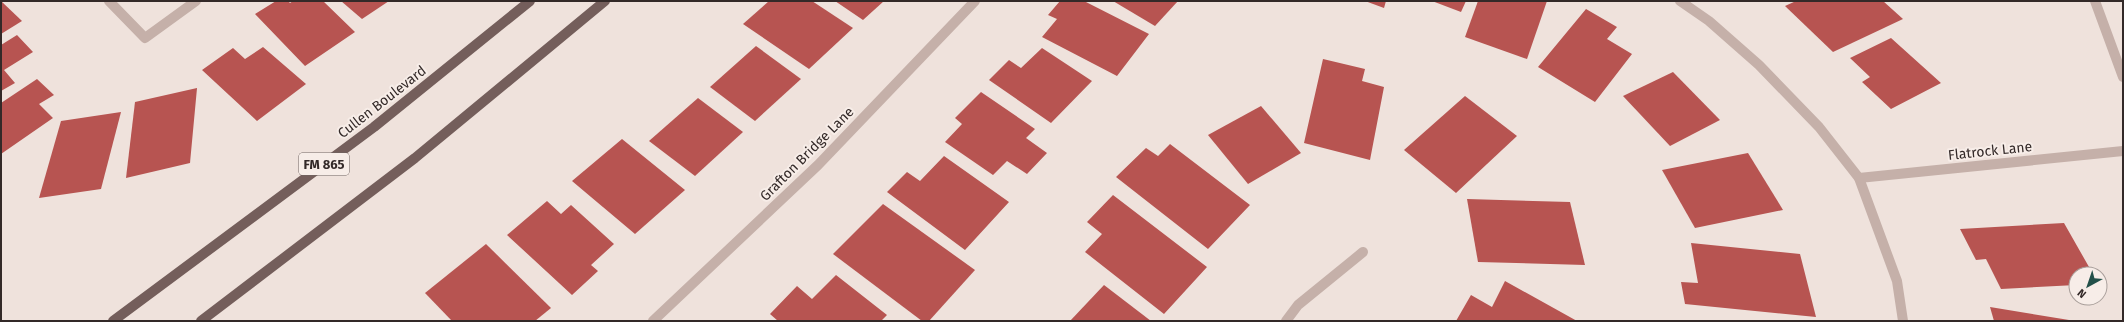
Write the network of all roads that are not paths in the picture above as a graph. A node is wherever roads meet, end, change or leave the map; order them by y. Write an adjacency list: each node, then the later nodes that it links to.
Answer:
1 (109, 1): 2 (street)
2 (196, 1)
3 (530, 1): 12 (main road, Cullen Boulevard / FM 865)
4 (605, 1): 13 (main road)
5 (975, 1): 14 (street, Grafton Bridge Lane)
6 (1680, 1): 10 (street)
7 (2095, 1): 8 (street)
8 (2123, 77)
9 (2123, 152): 10 (street, Flatrock Lane)
10 (1859, 178): 16 (street)
11 (1363, 252): 15 (street)
12 (113, 321)
13 (201, 321)
14 (653, 321)
15 (1286, 321)
16 (1903, 321)

